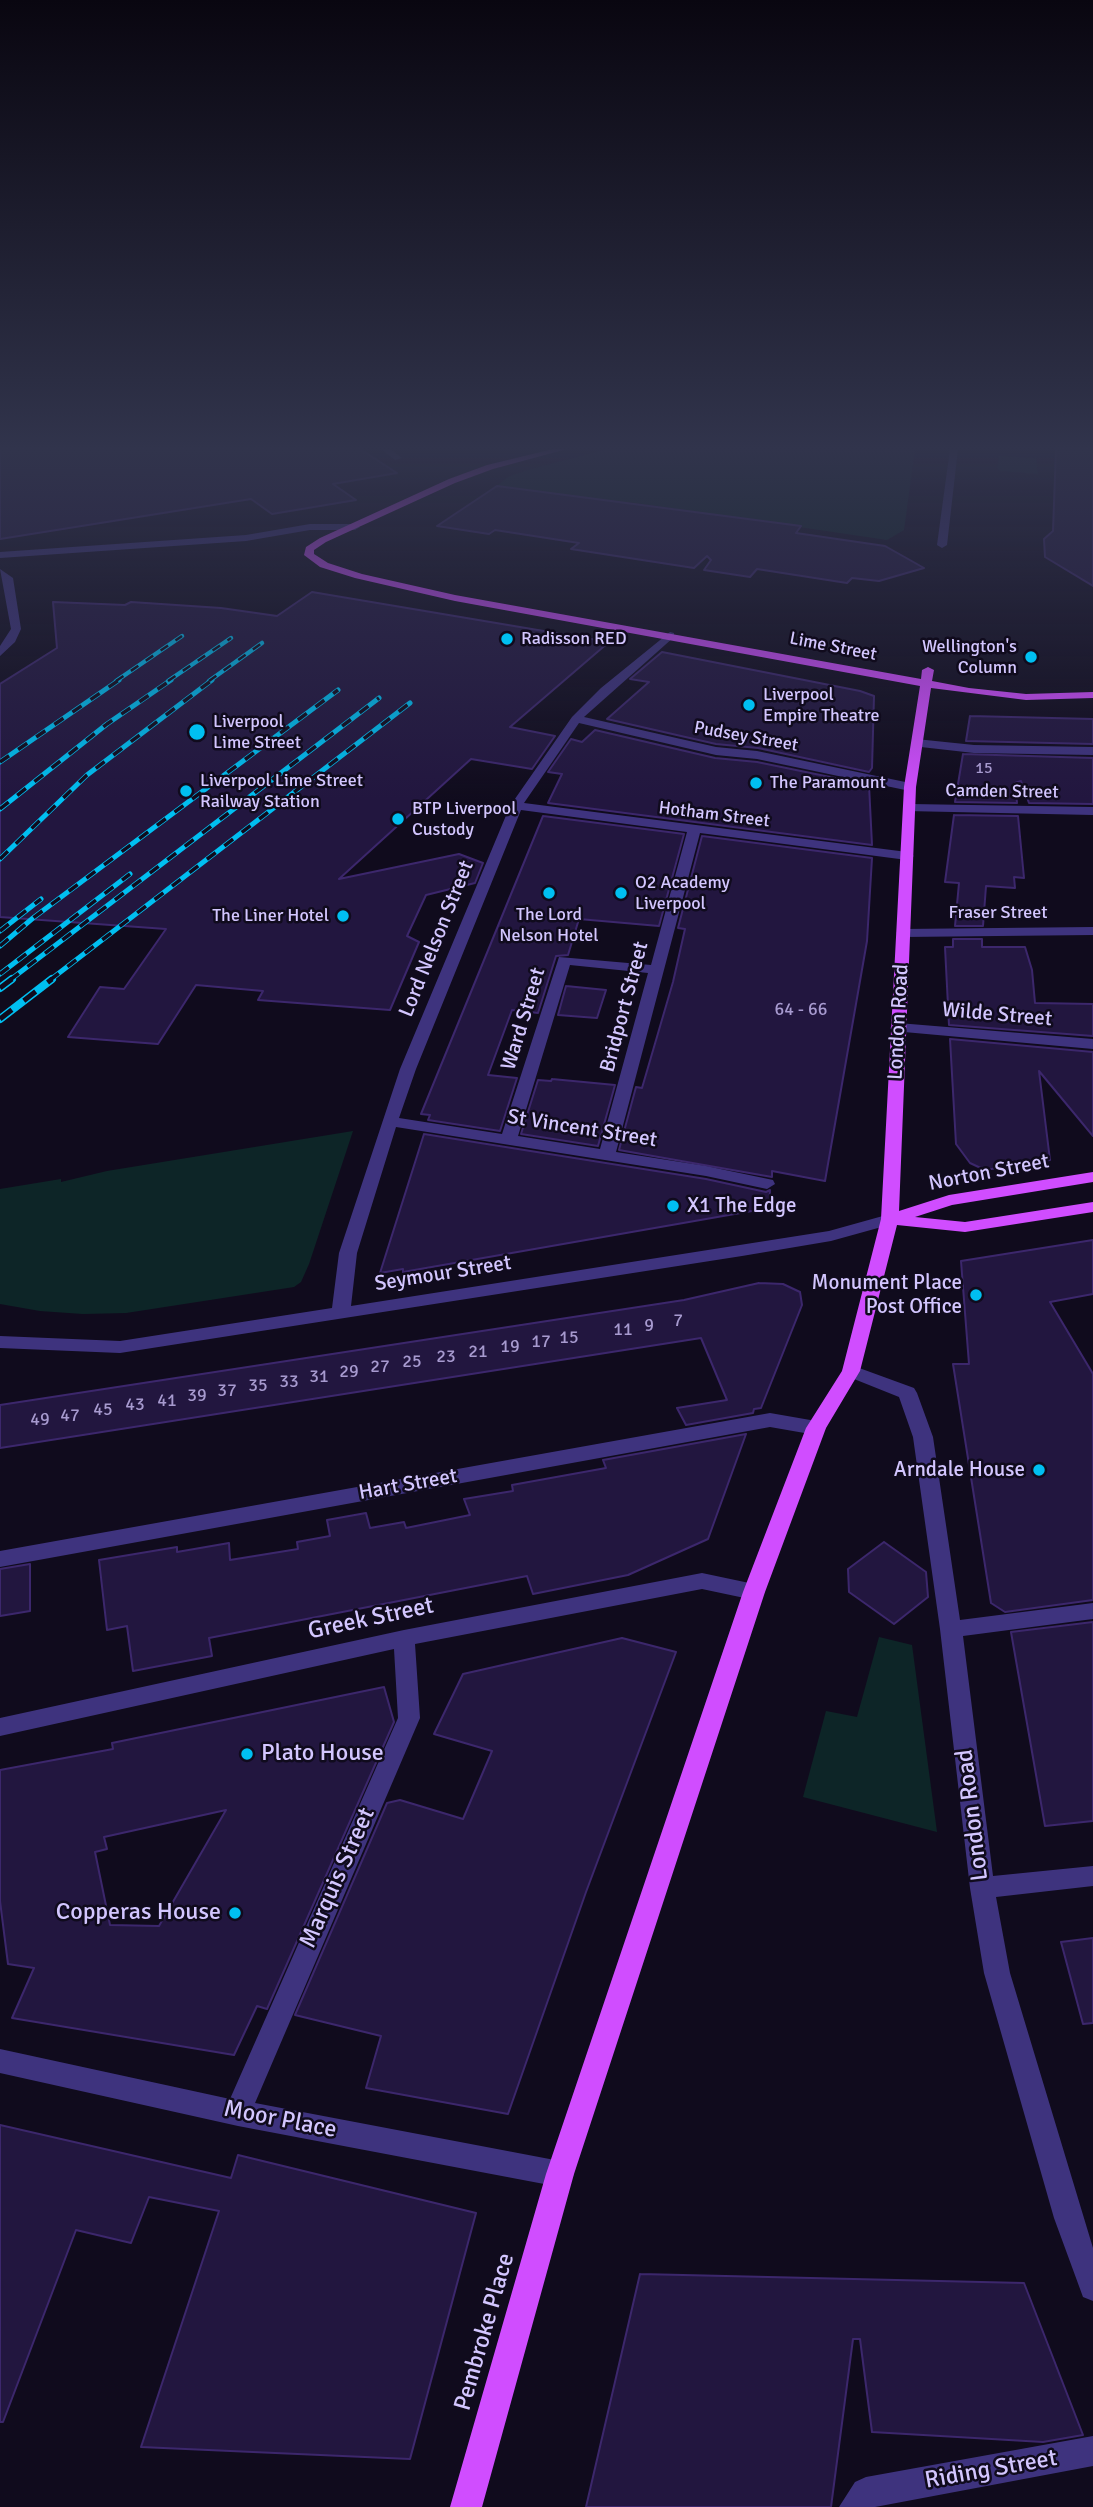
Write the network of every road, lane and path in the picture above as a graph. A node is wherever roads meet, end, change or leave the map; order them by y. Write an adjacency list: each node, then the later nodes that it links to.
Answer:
1 (327, 566): 5 (main road, Lime Street)
2 (0, 572): 3 (street)
3 (13, 617): 4 (street); 6 (street)
4 (0, 618)
5 (670, 635): 7 (main road, Lime Street); 9 (street, Lord Nelson Street)
6 (0, 653)
7 (926, 676): 8 (main road, Lime Street); 10 (main road, London Road)
8 (1093, 695)
9 (576, 719): 12 (street, Pudsey Street); 13 (street, Lord Nelson Street)
10 (916, 743): 11 (street); 12 (main road, London Road)
11 (1093, 751)
12 (910, 787): 14 (main road, London Road)
13 (516, 806): 16 (street, Hotham Street); 23 (street, Lord Nelson Street)
14 (910, 808): 15 (street, Camden Street); 17 (main road, London Road)
15 (1093, 811)
16 (694, 830): 17 (street, Hotham Street); 20 (street, Bridport Street)
17 (907, 856): 19 (main road, London Road)
18 (1093, 931): 19 (street, Fraser Street)
19 (903, 933): 21 (main road, London Road)
20 (657, 970): 24 (street, Ward Street); 25 (street, Bridport Street)
21 (898, 1028): 22 (street, Wilde Street); 29 (main road, London Road)
22 (1093, 1044)
23 (390, 1121): 24 (street, St Vincent Street); 30 (street, Lord Nelson Street)
24 (509, 1138): 25 (street, St Vincent Street)
25 (607, 1154): 27 (street, St Vincent Street)
26 (1093, 1177): 29 (main road, Norton Street)
27 (767, 1184)
28 (1093, 1207): 29 (main road, Norton Street)
29 (890, 1219): 30 (street, Seymour Street); 32 (main road, London Road)
30 (341, 1312): 31 (street, Seymour Street)
31 (0, 1342)
32 (851, 1371): 33 (main road, London Road); 37 (street, London Road)
33 (816, 1428): 34 (street, Hart Street); 35 (main road, London Road)
34 (0, 1559)
35 (754, 1592): 38 (street, Greek Street); 44 (main road, London Road)
36 (1093, 1611): 37 (street)
37 (951, 1629): 41 (street, London Road)
38 (404, 1638): 39 (street, Greek Street); 43 (street, Marquis Street)
39 (0, 1727)
40 (1093, 1876): 41 (street)
41 (982, 1888): 45 (street, London Road)
42 (0, 2062): 43 (street, Moor Place)
43 (238, 2113): 44 (street, Moor Place)
44 (561, 2174): 47 (main road, Pembroke Place)
45 (1092, 2283)
46 (1093, 2451): 48 (street, Riding Street)
47 (466, 2507)
48 (855, 2507)

